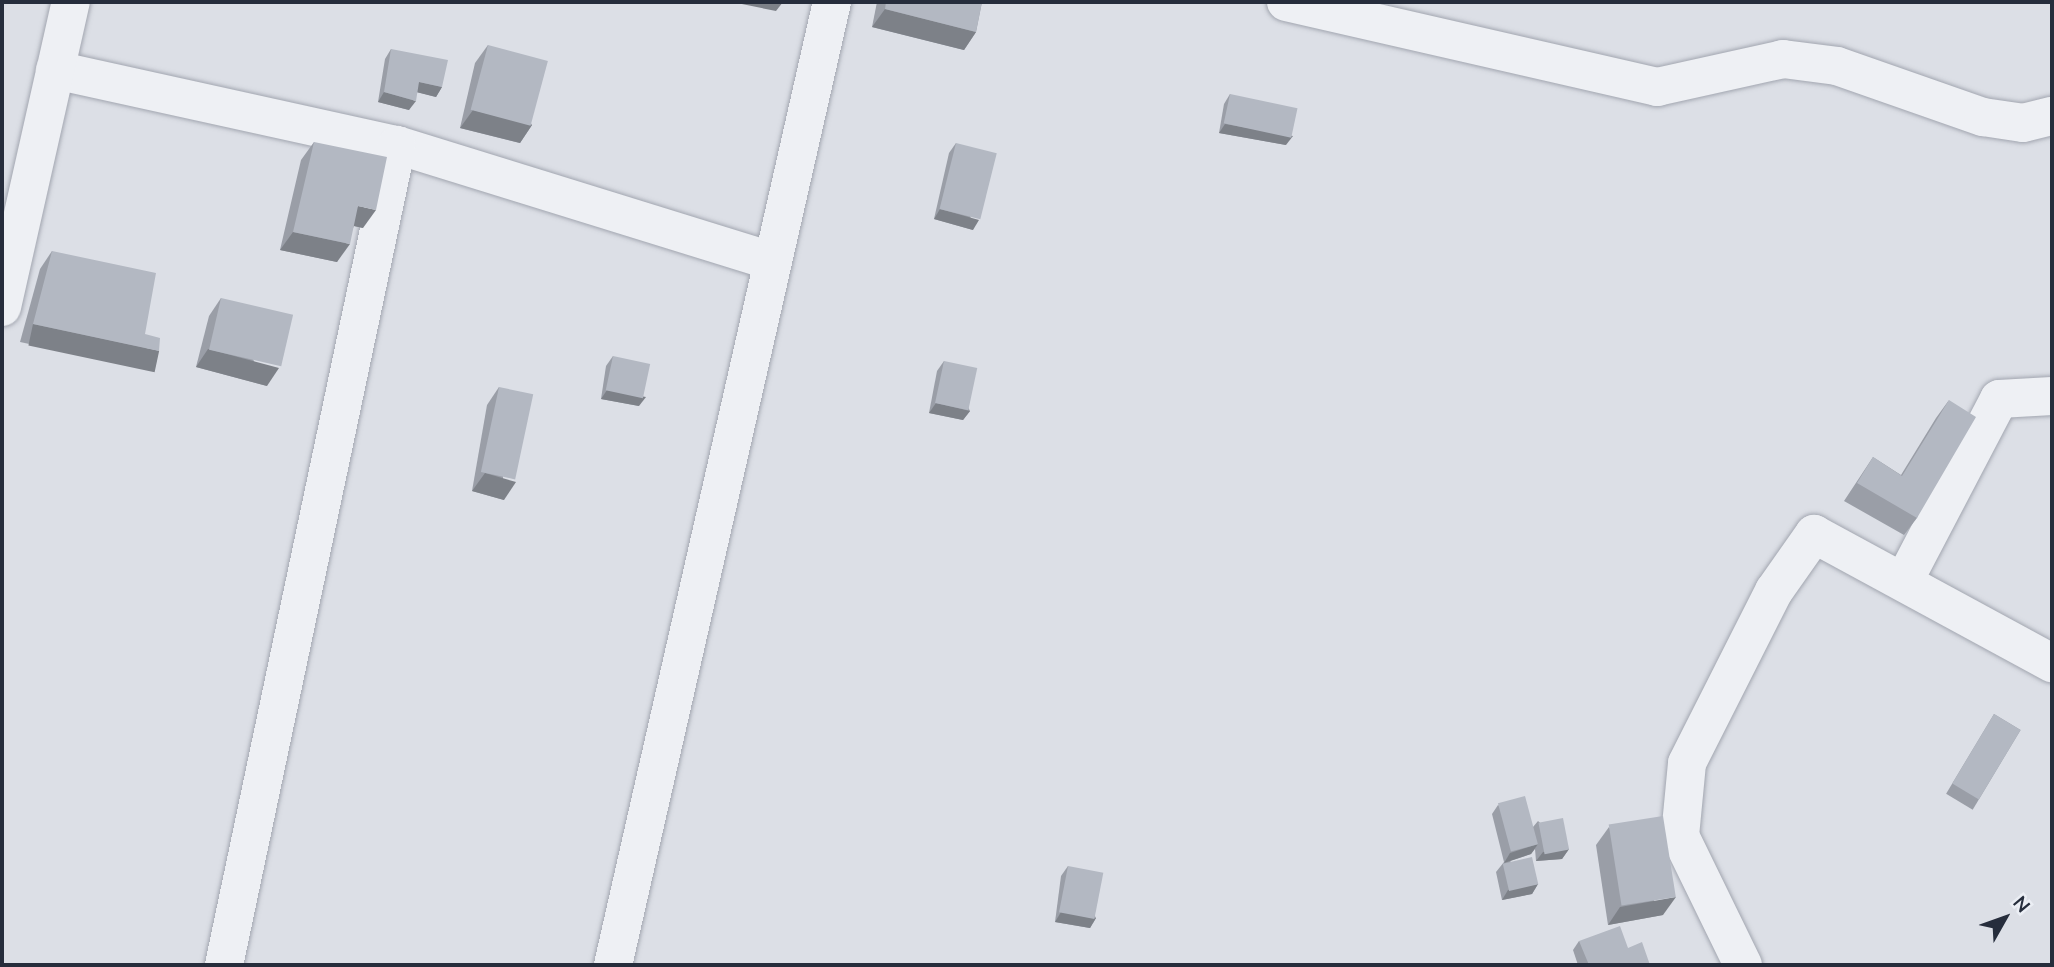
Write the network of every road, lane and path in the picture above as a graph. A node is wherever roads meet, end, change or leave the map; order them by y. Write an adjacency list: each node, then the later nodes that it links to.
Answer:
1 (71, 2): 4 (street)
2 (832, 2): 7 (street)
3 (1286, 2): 5 (street)
4 (55, 71): 6 (street); 8 (street)
5 (2052, 116)
6 (397, 145): 7 (street); 12 (street)
7 (771, 261): 13 (street)
8 (2, 307)
9 (2052, 396): 10 (street)
10 (1905, 579): 11 (street); 14 (street)
11 (2052, 663)
12 (224, 965)
13 (612, 965)
14 (1743, 965)

